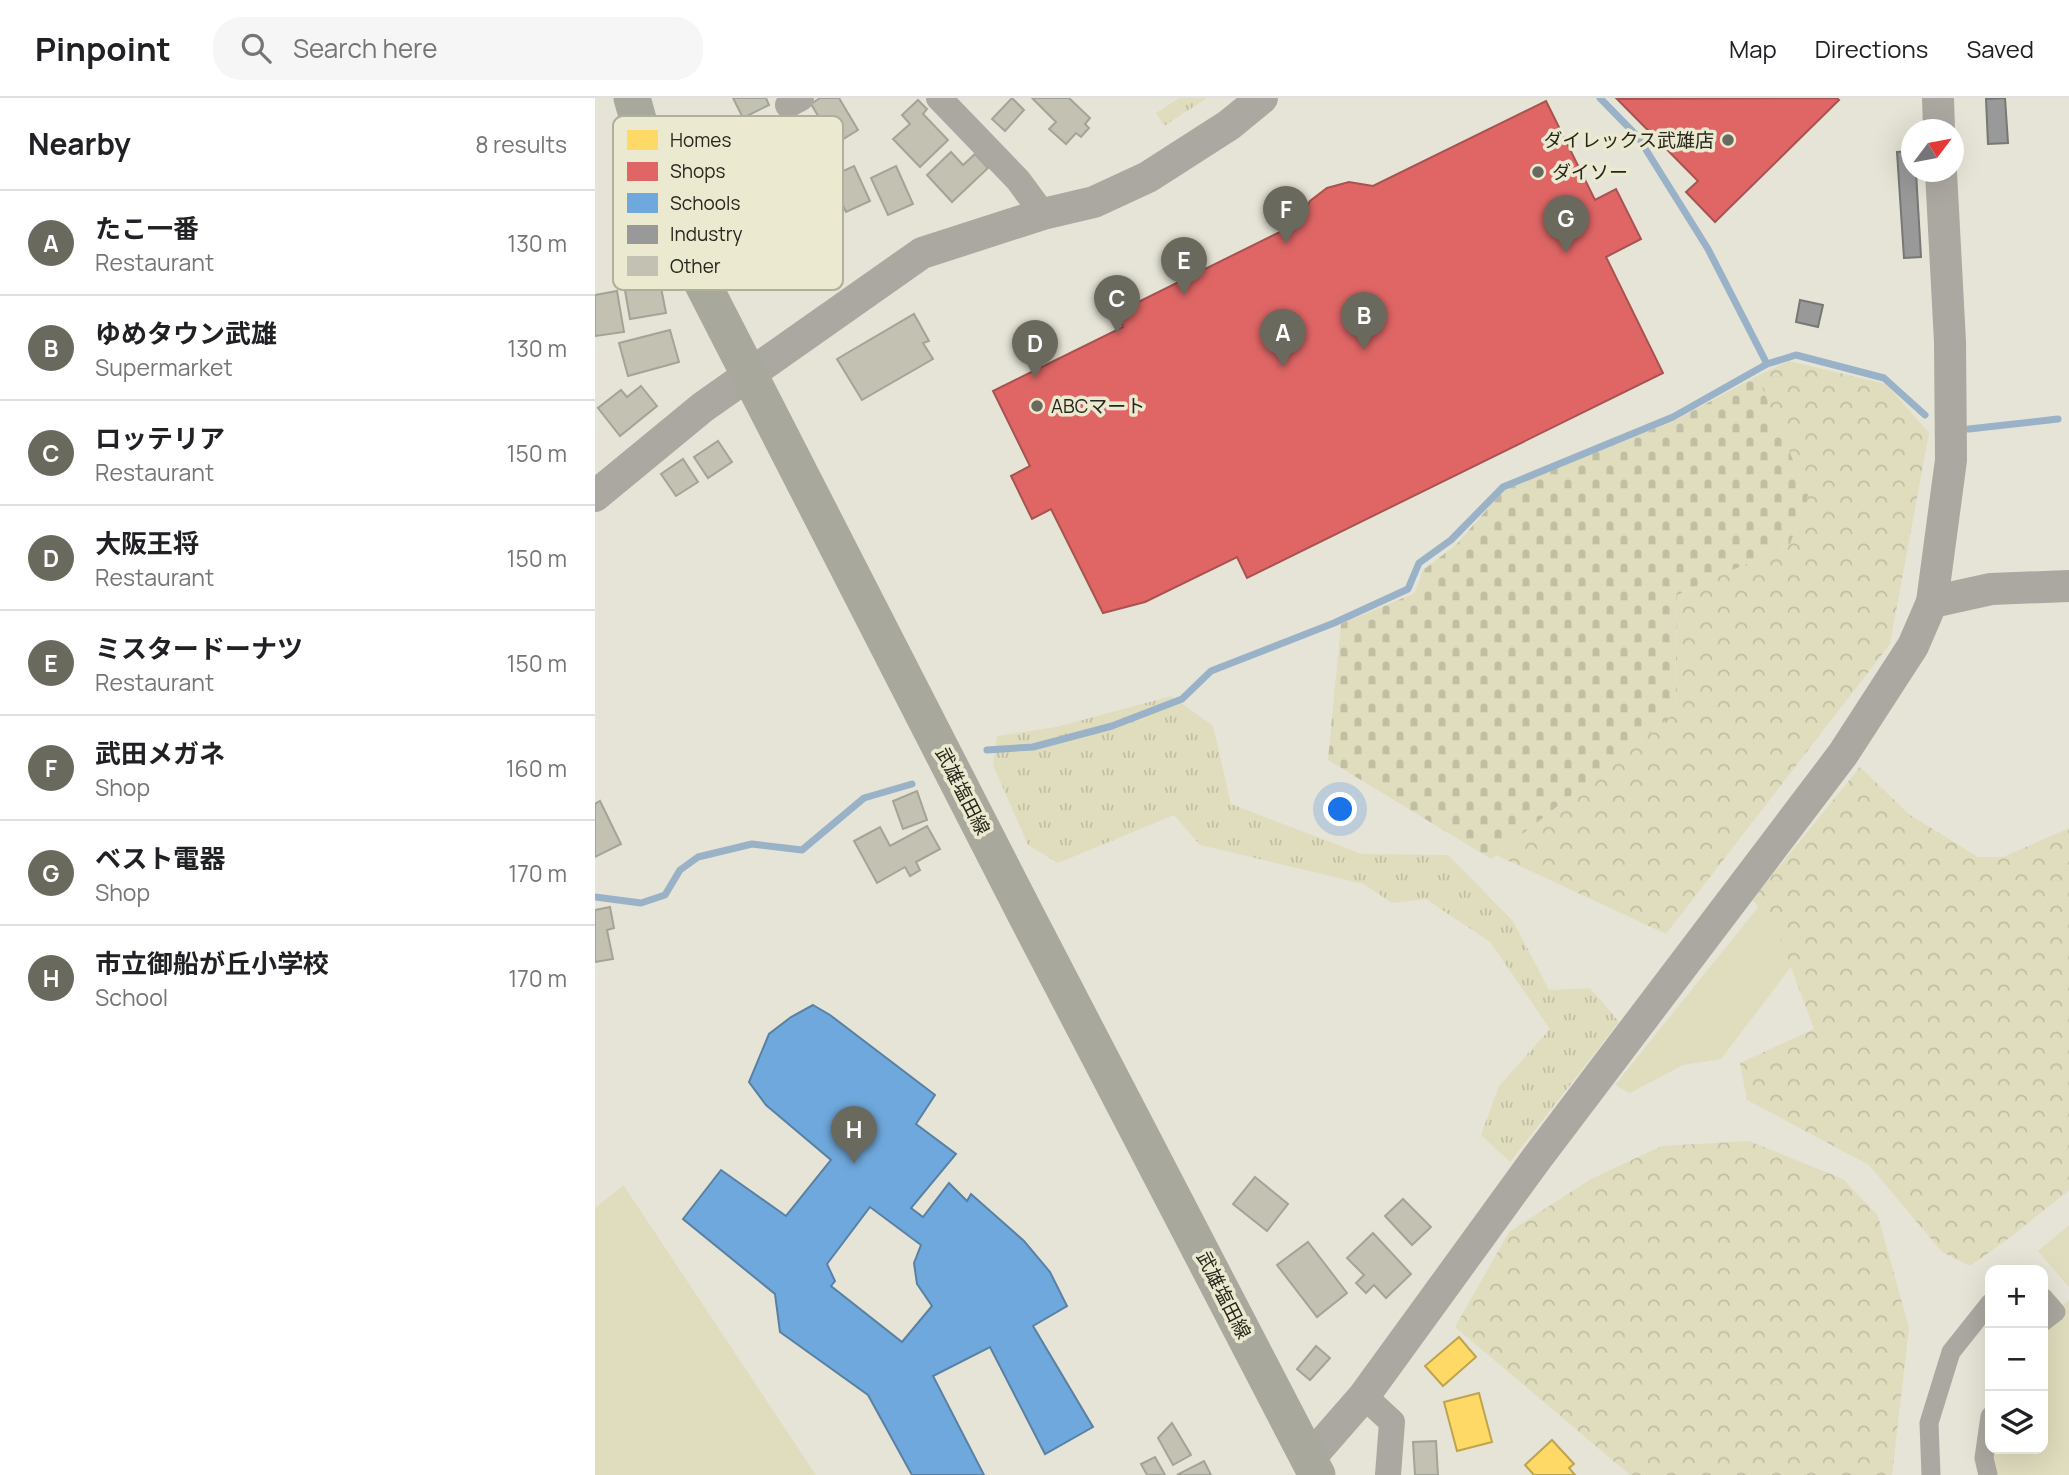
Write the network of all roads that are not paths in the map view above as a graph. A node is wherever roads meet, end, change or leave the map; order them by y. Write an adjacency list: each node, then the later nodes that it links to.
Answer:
1 (632, 98): 5 (main road, 武雄塩田線)
2 (939, 98): 8 (street)
3 (1262, 98): 8 (street)
4 (1938, 98): 6 (street)
5 (637, 116)
6 (1939, 119)
7 (1942, 182): 13 (street)
8 (1043, 214): 10 (street)
9 (707, 290): 10 (main road, 武雄塩田線)
10 (750, 375): 11 (street); 19 (main road, 武雄塩田線)
11 (600, 483)
12 (2069, 586): 13 (street)
13 (1932, 602): 17 (street)
14 (2048, 1303): 16 (street)
15 (1985, 1309): 21 (street)
16 (2048, 1318)
17 (1364, 1395): 19 (street); 20 (street)
18 (1985, 1451): 22 (street)
19 (1313, 1467)
20 (1388, 1475)
21 (1931, 1475)
22 (1988, 1475)

